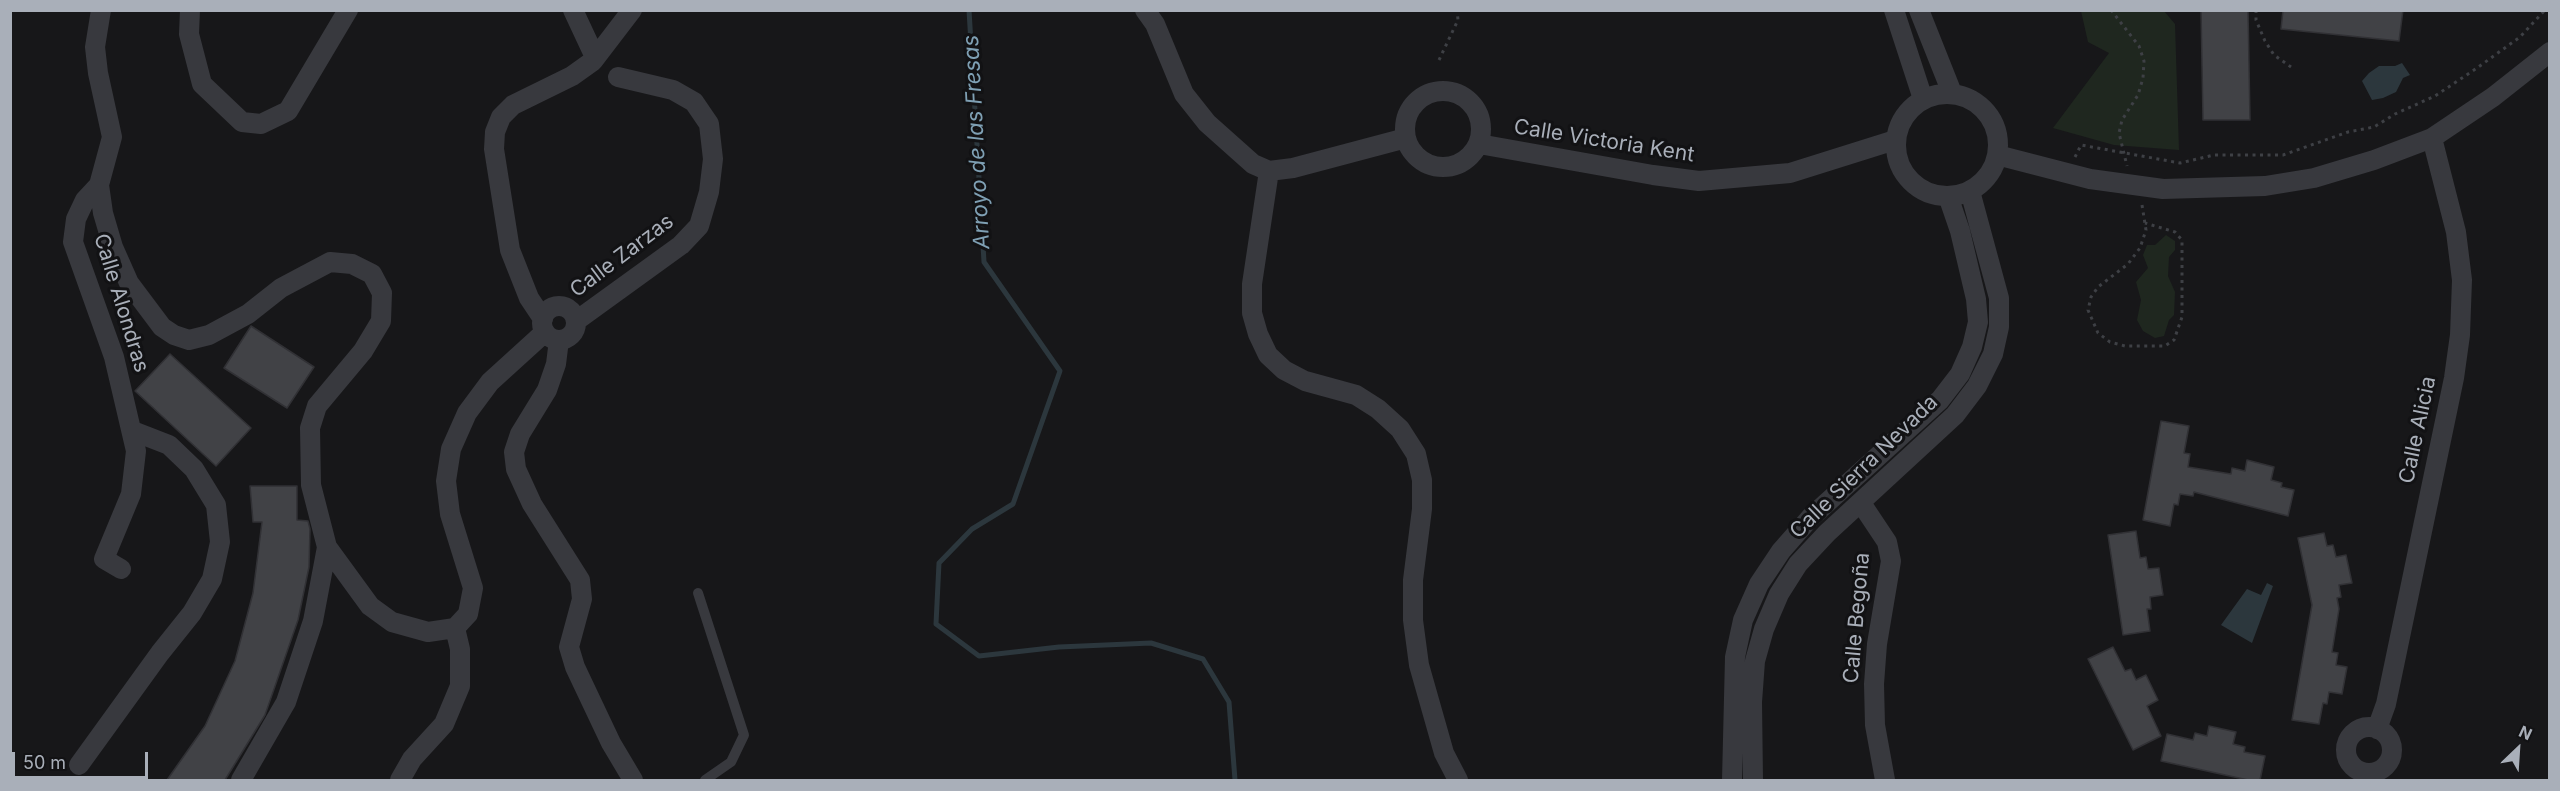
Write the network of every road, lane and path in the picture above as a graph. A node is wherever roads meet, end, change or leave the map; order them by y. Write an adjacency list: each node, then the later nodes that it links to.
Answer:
1 (101, 10): 28 (street, Calle Alondras)
2 (190, 10): 3 (street)
3 (348, 10)
4 (573, 10): 15 (street)
5 (632, 10): 15 (street)
6 (1145, 10): 27 (street)
7 (1457, 10): 14 (path)
8 (1894, 10): 19 (street)
9 (1919, 10): 18 (street)
10 (2111, 10): 24 (path)
11 (2256, 10): 16 (path)
12 (2545, 10): 24 (path)
13 (2550, 52): 21 (street)
14 (1439, 60)
15 (593, 61): 34 (street)
16 (2291, 67)
17 (618, 77): 33 (street, Calle Zarzas)
18 (1952, 93): 19 (street); 25 (street)
19 (1923, 99): 22 (street)
20 (1406, 138): 23 (street); 23 (street, Calle Victoria Kent); 27 (street)
21 (2432, 138): 29 (street); 41 (street, Calle Alicia)
22 (1895, 140): 23 (street, Calle Victoria Kent); 31 (street)
23 (1479, 144)
24 (2123, 152): 26 (path); 29 (path)
25 (1997, 155): 29 (street); 30 (street)
26 (2072, 165)
27 (1269, 171): 47 (street)
28 (99, 185): 35 (street, Calle Alondras); 37 (street)
29 (2133, 185): 32 (path)
30 (1970, 191): 31 (street); 36 (street, Calle Sierra Nevada)
31 (1948, 196): 48 (street, Calle Sierra Nevada)
32 (2145, 223): 32 (path)
33 (576, 321): 34 (street, Calle Zarzas); 34 (street)
34 (549, 331): 40 (street); 45 (street)
35 (132, 431): 38 (street, Calle Alondras); 42 (street)
36 (1861, 502): 49 (street, Calle Sierra Nevada); 50 (street, Calle Begoña)
37 (327, 547): 40 (street); 43 (street)
38 (121, 568)
39 (698, 593): 46 (lane)
40 (455, 628): 44 (street)
41 (2377, 729)
42 (79, 765)
43 (241, 780)
44 (400, 780)
45 (633, 780)
46 (705, 780)
47 (1458, 780)
48 (1732, 780)
49 (1753, 780)
50 (1885, 780)

